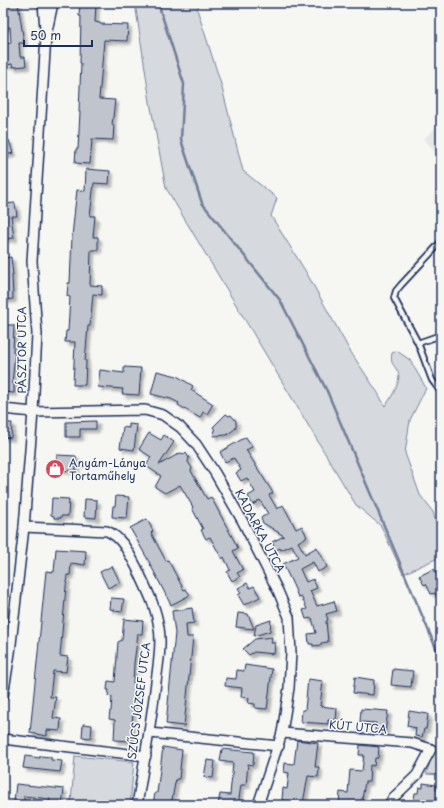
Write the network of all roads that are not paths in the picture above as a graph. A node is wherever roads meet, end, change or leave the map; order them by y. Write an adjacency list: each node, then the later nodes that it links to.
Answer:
1 (43, 3): 3 (street)
2 (53, 3): 3 (street, PÁSZTOR UTCA)
3 (46, 36): 9 (street, PÁSZTOR UTCA)
4 (441, 242): 6 (lane)
5 (440, 336): 6 (lane)
6 (418, 343): 7 (lane)
7 (441, 392)
8 (3, 409): 9 (street, KADARKA UTCA)
9 (33, 412): 10 (street, PÁSZTOR UTCA); 13 (street, KADARKA UTCA)
10 (24, 526): 11 (street, PÁSZTOR UTCA); 12 (street, SZŰCS JÓZSEF UTCA)
11 (3, 696)
12 (150, 732): 15 (street); 16 (street, SZŰCS JÓZSEF UTCA)
13 (282, 733): 15 (street, KADARKA UTCA); 19 (street, KÚT UTCA)
14 (3, 739): 16 (street)
15 (278, 746): 18 (street, KADARKA UTCA)
16 (146, 756): 17 (street, SZŰCS JÓZSEF UTCA)
17 (137, 805)
18 (258, 805)
19 (389, 805)

